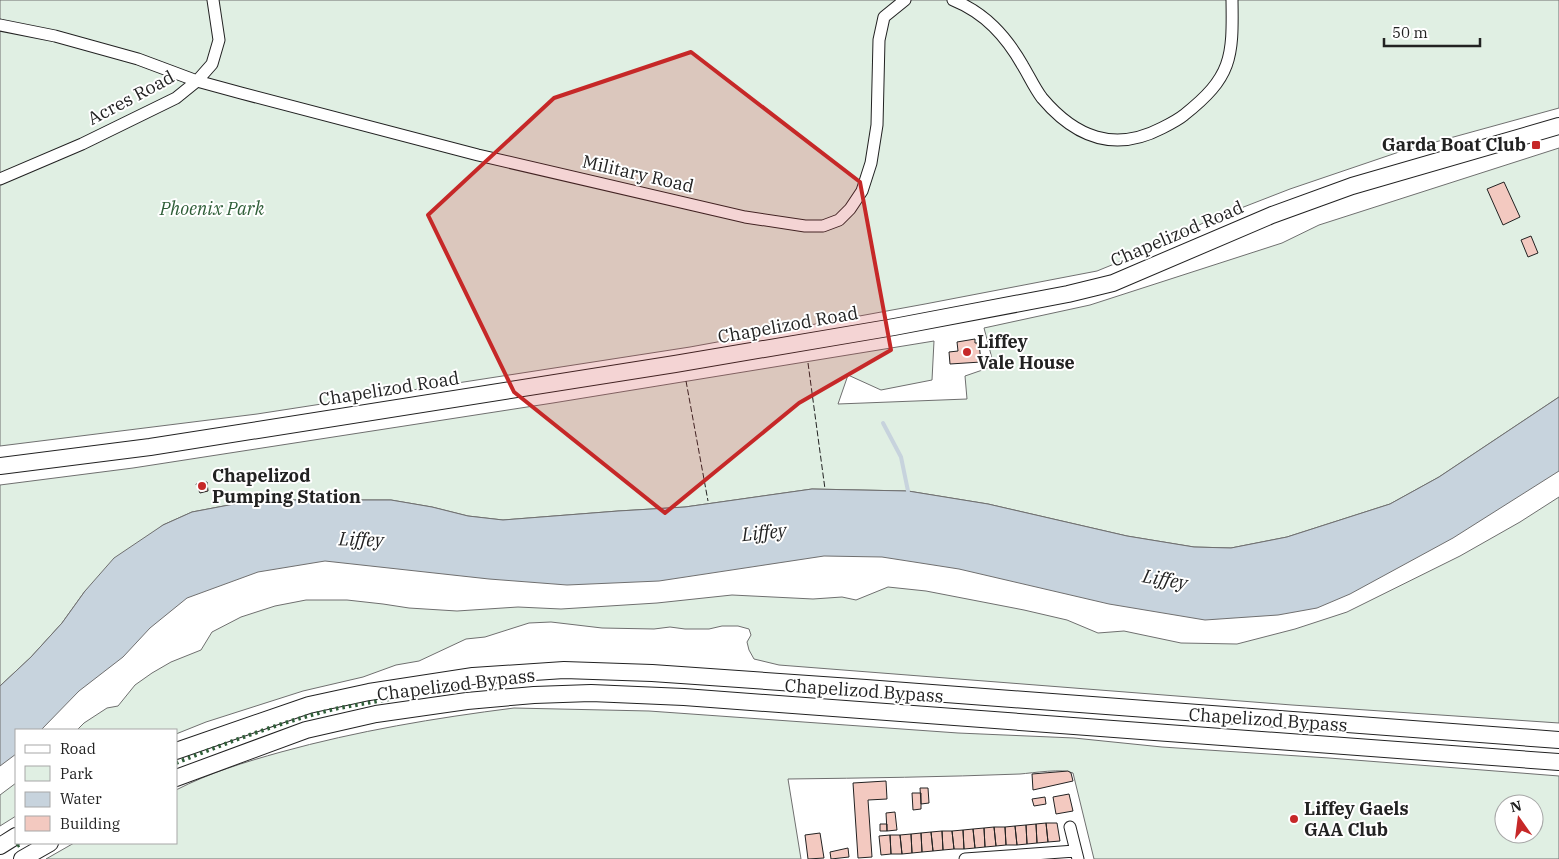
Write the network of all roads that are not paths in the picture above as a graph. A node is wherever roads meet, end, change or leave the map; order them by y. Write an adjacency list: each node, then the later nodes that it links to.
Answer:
1 (213, 0): 6 (street, Acres Road)
2 (905, 0): 6 (street, Military Road)
3 (953, 0): 4 (street)
4 (1232, 0)
5 (0, 25): 6 (street, Military Road)
6 (197, 81): 8 (street, Acres Road)
7 (1559, 126): 9 (main road, Chapelizod Road)
8 (0, 179)
9 (0, 466)
10 (1559, 740): 11 (main road, Chapelizod Bypass)
11 (178, 750)
12 (1559, 762): 13 (main road, Chapelizod Bypass)
13 (178, 777)
14 (1070, 827): 18 (street)
15 (15, 837): 17 (main road)
16 (48, 844): 19 (main road)
17 (0, 846)
18 (1076, 855): 20 (street)
19 (22, 859)
20 (965, 859)

